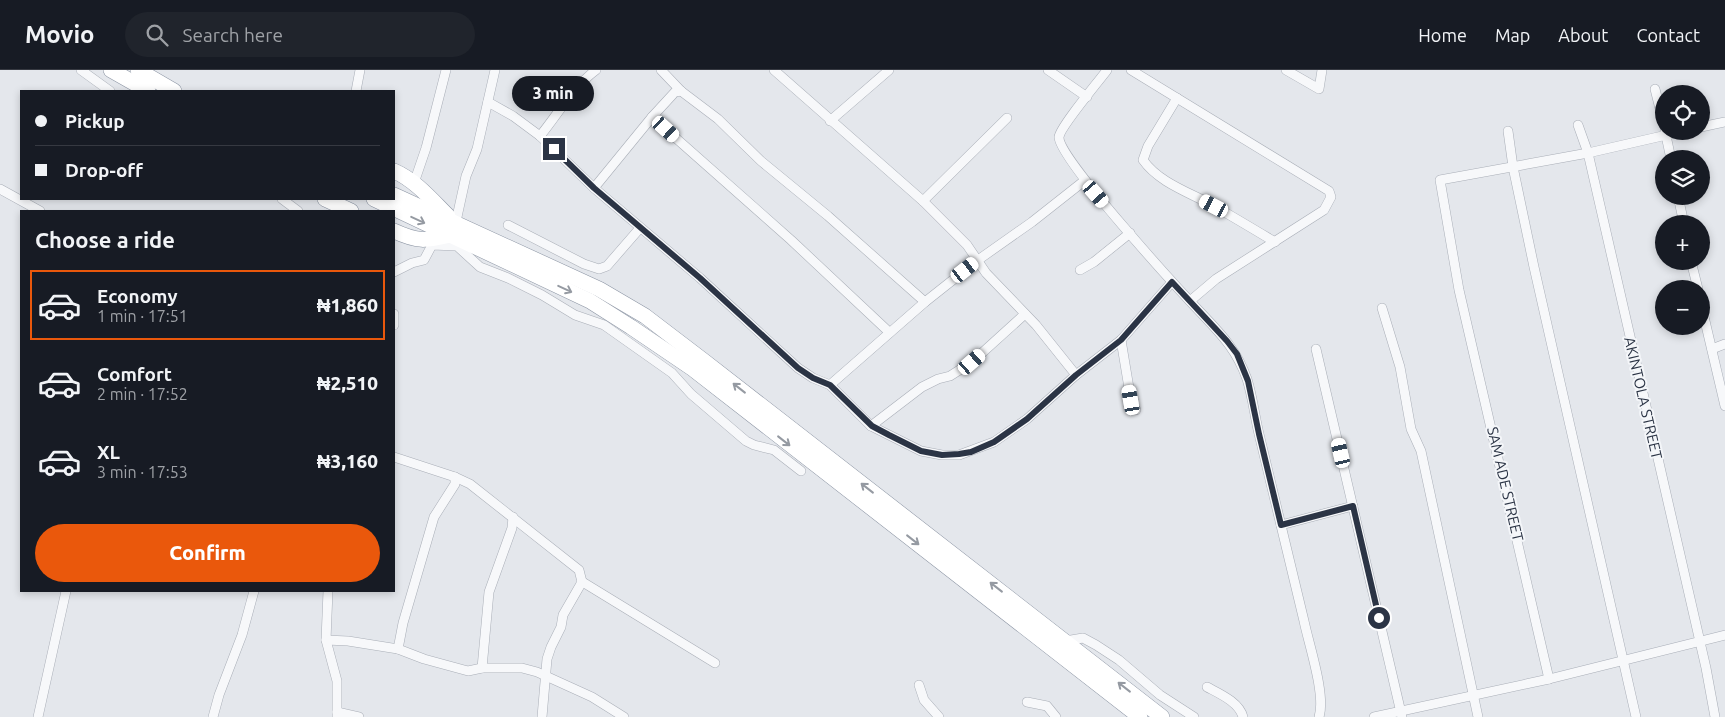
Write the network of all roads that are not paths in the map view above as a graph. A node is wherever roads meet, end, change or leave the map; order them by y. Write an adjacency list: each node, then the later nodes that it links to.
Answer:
1 (81, 70): 16 (street)
2 (111, 70): 17 (highway)
3 (138, 70): 18 (highway)
4 (360, 70): 19 (street)
5 (446, 70): 37 (street)
6 (495, 70): 23 (street)
7 (596, 70): 31 (street)
8 (661, 70): 20 (street)
9 (774, 70): 26 (street)
10 (889, 70): 26 (street)
11 (1048, 70): 21 (street)
12 (1107, 70): 21 (street)
13 (1131, 70): 22 (street)
14 (1286, 70): 15 (street)
15 (1322, 70)
16 (109, 90)
17 (146, 90)
18 (172, 90)
19 (356, 90)
20 (681, 91): 24 (street); 60 (street)
21 (1087, 97): 36 (street)
22 (1177, 98): 55 (street); 55 (street)
23 (488, 102): 31 (street); 52 (street)
24 (652, 117): 38 (street); 64 (street)
25 (1007, 118): 46 (street)
26 (830, 121): 46 (street)
27 (1725, 122): 29 (street)
28 (1578, 125): 33 (street, AKINTOLA STREET)
29 (1710, 125)
30 (1508, 131): 34 (street)
31 (540, 136): 38 (street)
32 (1655, 136): 33 (street)
33 (1588, 154): 34 (street); 88 (street, AKINTOLA STREET)
34 (1513, 168): 90 (street); 94 (street, SAM ADE STREET)
35 (395, 172): 37 (highway)
36 (1084, 180): 54 (street); 56 (street)
37 (414, 184): 52 (highway)
38 (594, 188): 51 (street)
39 (0, 189): 42 (street)
40 (395, 196): 52 (highway)
41 (20, 200): 47 (street)
42 (20, 200)
43 (283, 200): 48 (street)
44 (327, 200): 49 (highway)
45 (377, 200): 52 (highway, one-way to 52)
46 (923, 201): 56 (street)
47 (38, 210)
48 (297, 210)
49 (350, 210)
50 (508, 225): 51 (street)
51 (640, 228): 71 (street)
52 (453, 230): 53 (highway); 87 (highway, one-way to 52); 108 (highway, one-way to 108)
53 (395, 232)
54 (1130, 233): 57 (street); 59 (street)
55 (1275, 242): 61 (street)
56 (978, 260): 60 (street); 63 (street)
57 (1080, 270)
58 (395, 272): 76 (street)
59 (1172, 282): 61 (street); 66 (street)
60 (925, 302): 64 (street)
61 (1190, 302): 80 (street)
62 (1382, 308): 97 (street)
63 (1025, 314): 70 (street); 74 (street)
64 (889, 332): 71 (street)
65 (1709, 335): 69 (street)
66 (1121, 340): 70 (street); 73 (street)
67 (1725, 344): 69 (street)
68 (1316, 349): 78 (street)
69 (1712, 349): 72 (street)
70 (1076, 375): 74 (street)
71 (830, 385): 74 (street)
72 (1725, 406)
73 (1136, 410)
74 (872, 426)
75 (395, 457): 77 (street)
76 (801, 471)
77 (455, 477): 79 (street); 89 (street)
78 (1353, 506): 80 (street); 99 (street)
79 (513, 517): 81 (street); 92 (street)
80 (1281, 525): 112 (street)
81 (582, 581): 91 (street); 93 (street)
82 (66, 592): 101 (street)
83 (254, 592): 102 (street)
84 (328, 592): 86 (street)
85 (1725, 636): 88 (street)
86 (326, 640): 89 (street); 100 (street)
87 (1065, 641): 109 (highway, one-way to 87); 110 (street)
88 (1699, 643): 90 (street); 116 (street, AKINTOLA STREET)
89 (398, 649): 92 (street)
90 (1624, 660): 94 (street); 115 (street)
91 (715, 663)
92 (482, 668): 93 (street)
93 (546, 677): 104 (street); 105 (street)
94 (1549, 679): 97 (street)
95 (919, 685): 106 (street)
96 (1207, 687): 111 (street)
97 (1473, 696): 99 (street); 114 (street)
98 (1027, 702): 107 (street)
99 (1401, 714): 113 (street)
100 (337, 715): 103 (street)
101 (38, 717)
102 (213, 717)
103 (359, 717)
104 (542, 717)
105 (624, 717)
106 (938, 717)
107 (1056, 717)
108 (1140, 717)
109 (1162, 717)
110 (1194, 717)
111 (1243, 717)
112 (1319, 717)
113 (1374, 717)
114 (1478, 717)
115 (1636, 717)
116 (1715, 717)

